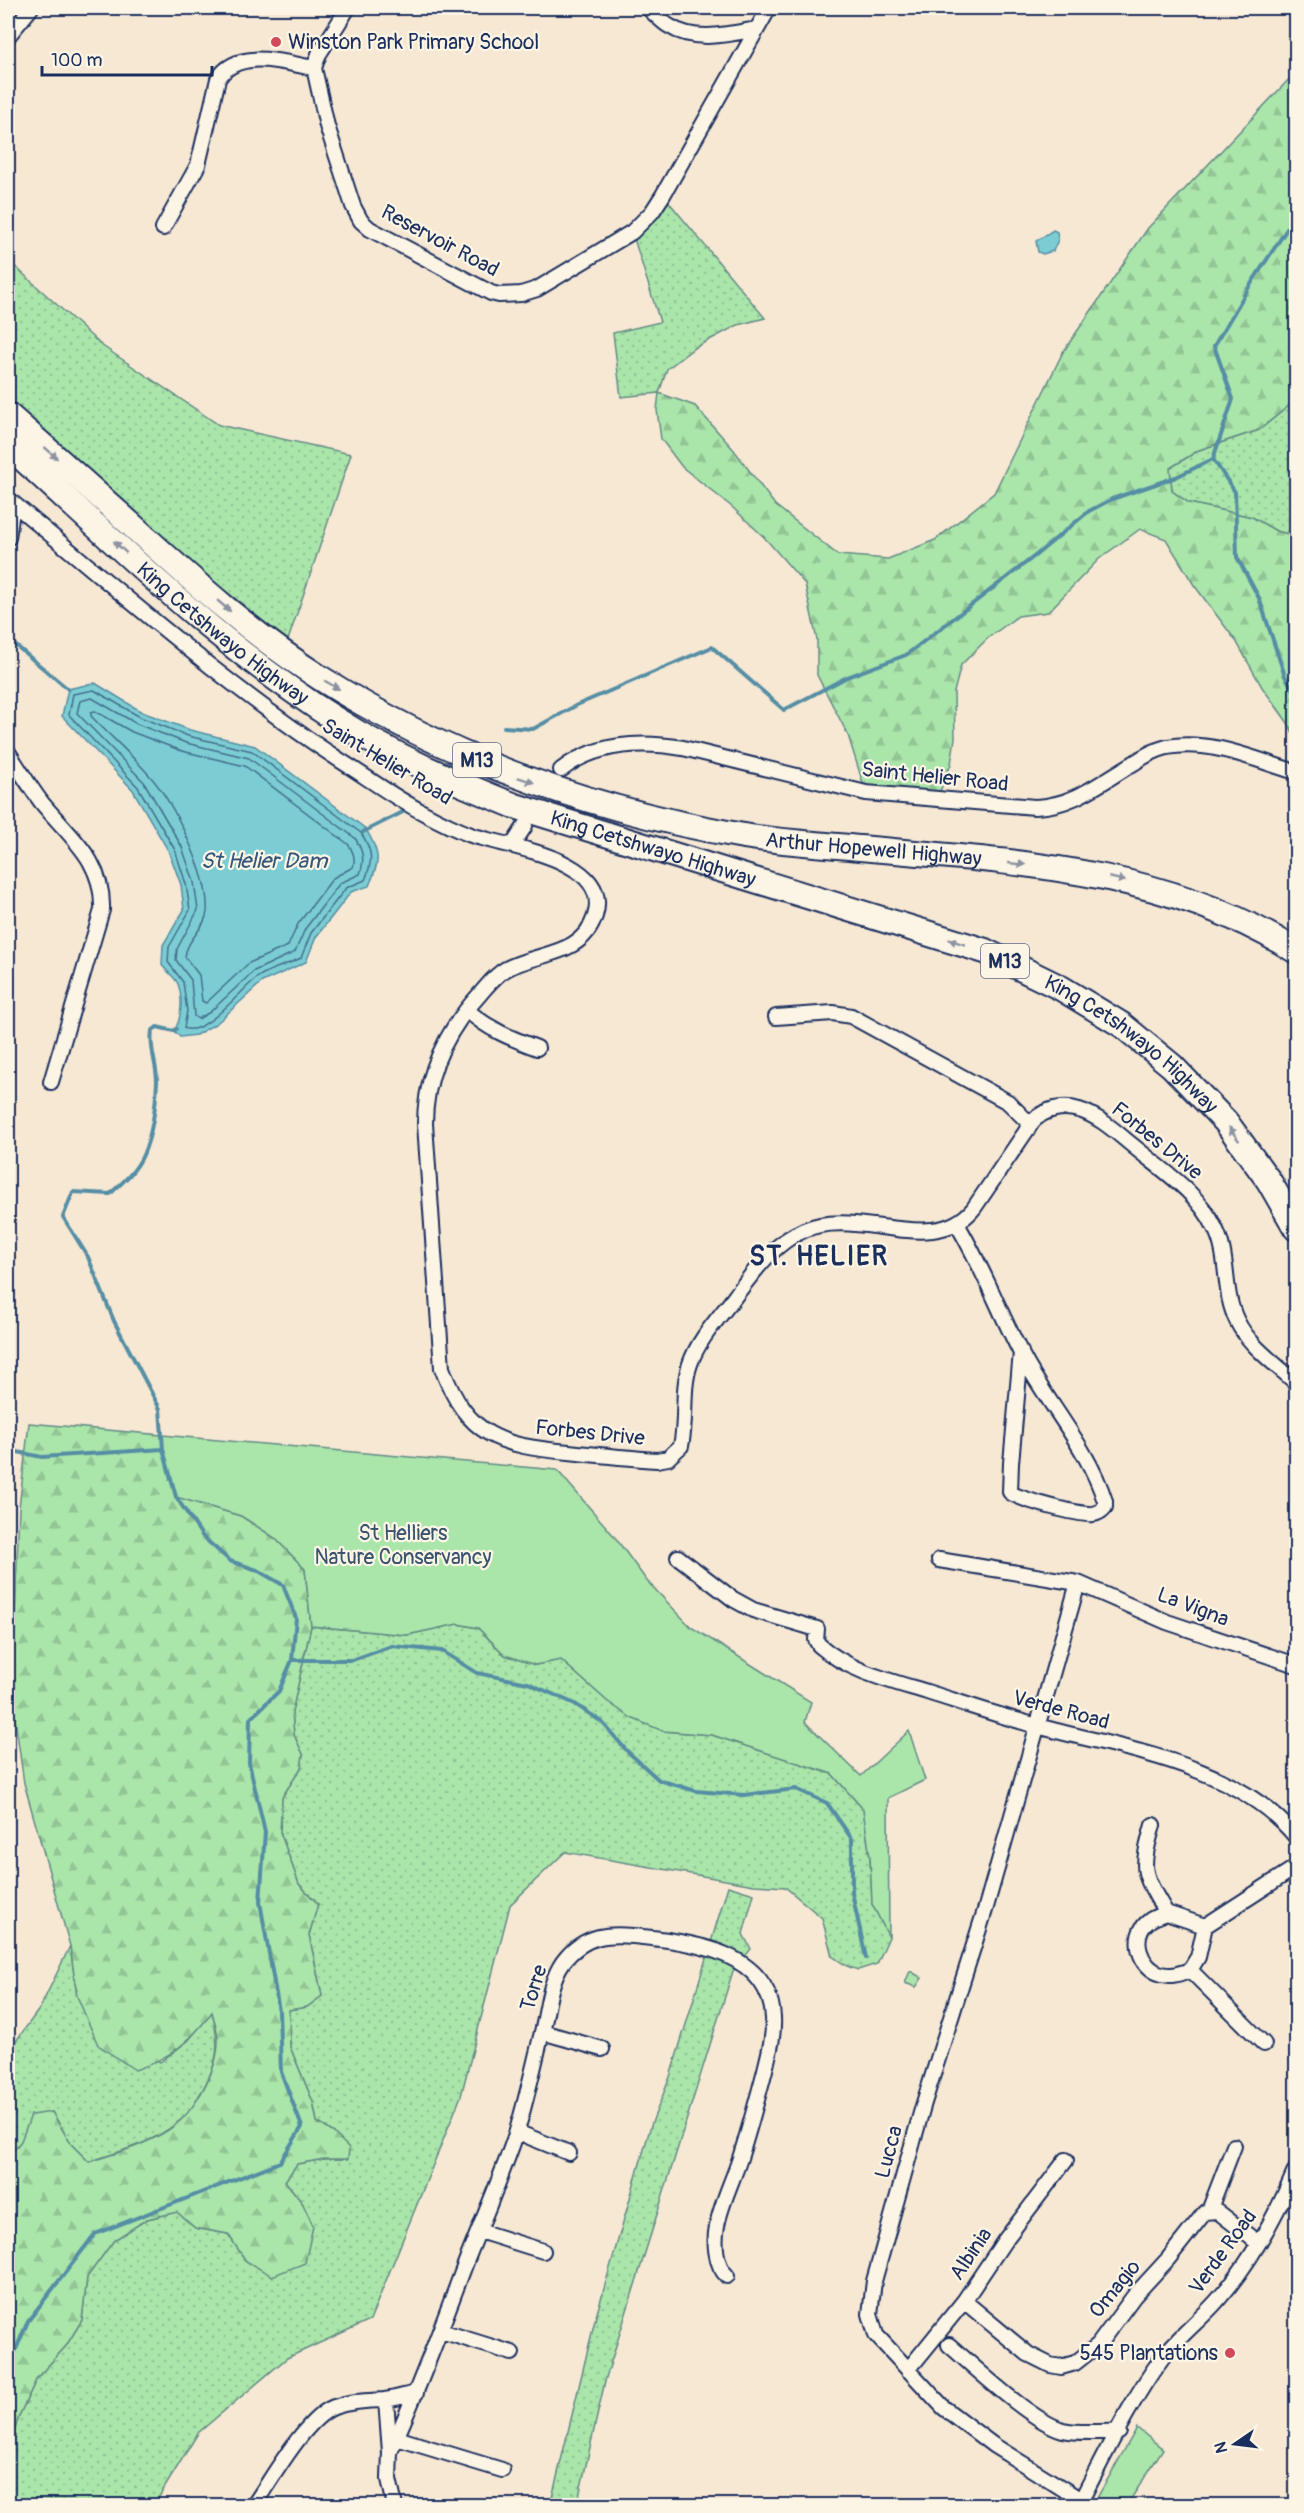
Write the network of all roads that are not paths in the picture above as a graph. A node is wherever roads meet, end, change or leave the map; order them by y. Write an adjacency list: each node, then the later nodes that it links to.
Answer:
1 (31, 8): 6 (street)
2 (348, 8): 7 (street)
3 (648, 8): 5 (street)
4 (769, 8): 5 (street, Reservoir Road)
5 (757, 29): 7 (street, Reservoir Road)
6 (8, 36)
7 (314, 68): 8 (street)
8 (163, 228)
9 (8, 415): 16 (highway, King Cetshwayo Highway / M13, one-way to 16)
10 (8, 445): 26 (highway, King Cetshwayo Highway / M13, one-way to 10)
11 (10, 502): 12 (street); 18 (street, Saint Helier Road)
12 (8, 538)
13 (8, 752): 23 (street)
14 (561, 770): 15 (street, Saint Helier Road)
15 (1296, 772)
16 (688, 825): 19 (highway, Arthur Hopewell Highway / M13, one-way to 19)
17 (525, 826): 18 (street)
18 (512, 846): 20 (street, Forbes Drive)
19 (1296, 951)
20 (467, 1010): 22 (street); 25 (street, Forbes Drive)
21 (776, 1017): 24 (street)
22 (537, 1048)
23 (51, 1082)
24 (1030, 1124): 25 (street, Forbes Drive); 28 (street, Forbes Drive)
25 (957, 1224): 27 (street)
26 (1296, 1228)
27 (1021, 1352): 27 (street)
28 (1296, 1383)
29 (678, 1557): 33 (street, Verde Road)
30 (939, 1560): 31 (street, La Vigna)
31 (1078, 1583): 32 (street, La Vigna); 33 (street)
32 (1296, 1665)
33 (1038, 1726): 35 (street, Verde Road); 57 (street, Lucca)
34 (1153, 1826): 37 (street)
35 (1296, 1837)
36 (1296, 1867): 38 (street)
37 (1166, 1912): 38 (street); 39 (street)
38 (1205, 1926): 39 (street)
39 (1190, 1970): 41 (street)
40 (542, 2032): 42 (street); 43 (street, Torre); 52 (street, Torre)
41 (1263, 2044)
42 (602, 2049)
43 (517, 2132): 45 (street); 49 (street, Torre)
44 (1234, 2146): 48 (street)
45 (569, 2153)
46 (1065, 2160): 53 (street, Albinia)
47 (1296, 2169): 50 (street, Verde Road)
48 (1209, 2211): 50 (street); 53 (street, Omagio)
49 (479, 2231): 51 (street); 54 (street, Torre)
50 (1258, 2243): 60 (street, Verde Road)
51 (543, 2251)
52 (727, 2276)
53 (964, 2301): 57 (street, Albinia)
54 (441, 2331): 56 (street); 58 (street, Torre)
55 (949, 2345): 60 (street)
56 (512, 2353)
57 (908, 2370): 63 (street, Lucca)
58 (416, 2393): 59 (street); 61 (street, Torre)
59 (386, 2400): 61 (street, Torre); 64 (street)
60 (1119, 2432): 63 (street, Verde Road)
61 (392, 2437): 62 (street); 65 (street, Torre)
62 (502, 2470)
63 (1080, 2503)
64 (253, 2505)
65 (395, 2505)

